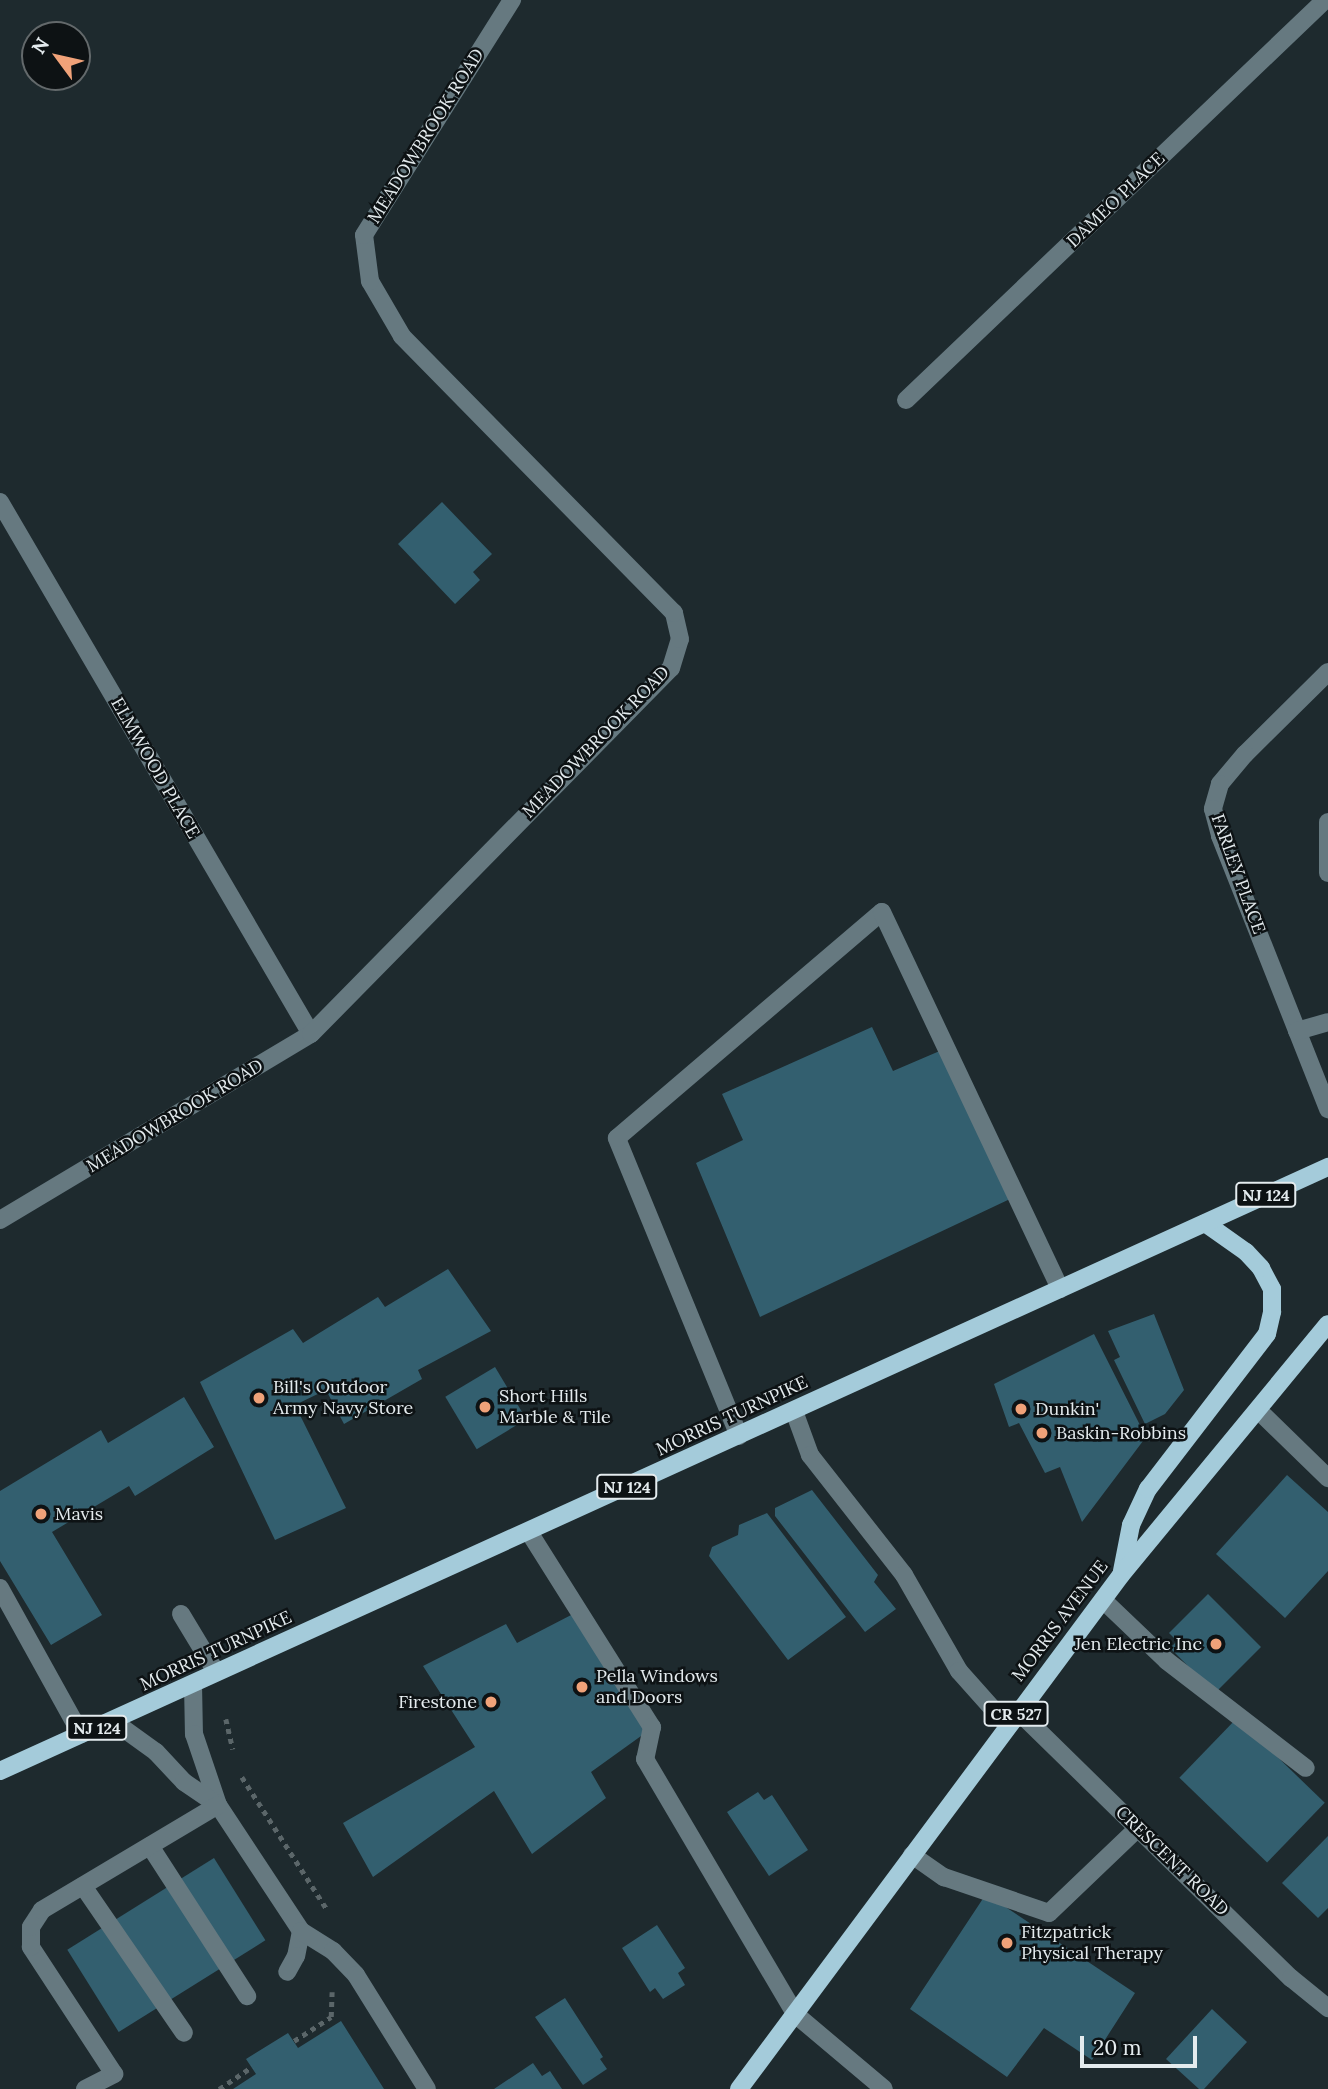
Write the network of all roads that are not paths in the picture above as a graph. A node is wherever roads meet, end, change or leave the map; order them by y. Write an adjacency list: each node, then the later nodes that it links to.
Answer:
1 (512, 0): 10 (street, MEADOWBROOK ROAD)
2 (1325, 0): 3 (street, DAMEO PLACE)
3 (906, 400)
4 (0, 502): 10 (street, ELMWOOD PLACE)
5 (1328, 672): 9 (street, FARLEY PLACE)
6 (1327, 822): 7 (street)
7 (1328, 873)
8 (1328, 1022): 9 (street)
9 (1297, 1031): 11 (street, FARLEY PLACE)
10 (311, 1034): 13 (street, MEADOWBROOK ROAD)
11 (1328, 1109)
12 (1328, 1167): 14 (main road, MORRIS TURNPIKE / NJ 124)
13 (0, 1220)
14 (1205, 1223): 15 (main road, MORRIS TURNPIKE / NJ 124); 22 (main road)
15 (1060, 1289): 18 (main road, MORRIS TURNPIKE / NJ 124); 19 (street)
16 (1328, 1324): 17 (main road, MORRIS AVENUE / CR 527)
17 (1258, 1410): 20 (street); 22 (main road, MORRIS AVENUE / CR 527)
18 (794, 1411): 19 (main road, MORRIS TURNPIKE / NJ 124); 28 (street, CRESCENT ROAD)
19 (739, 1436): 21 (main road, MORRIS TURNPIKE / NJ 124)
20 (1328, 1478)
21 (529, 1532): 26 (main road, MORRIS TURNPIKE / NJ 124); 42 (street)
22 (1121, 1575): 24 (main road, MORRIS AVENUE / CR 527)
23 (0, 1588): 30 (street)
24 (1103, 1600): 28 (main road, MORRIS AVENUE / CR 527); 31 (street)
25 (181, 1614): 26 (street)
26 (216, 1672): 27 (main road, MORRIS TURNPIKE / NJ 124)
27 (193, 1684): 29 (main road, MORRIS TURNPIKE / NJ 124); 33 (street)
28 (1013, 1718): 34 (street, CRESCENT ROAD); 36 (main road, MORRIS AVENUE / CR 527)
29 (113, 1721): 30 (main road, MORRIS TURNPIKE / NJ 124); 33 (street)
30 (81, 1734): 32 (main road, MORRIS TURNPIKE / NJ 124)
31 (1306, 1768)
32 (0, 1771)
33 (218, 1805): 35 (street); 38 (street)
34 (1138, 1828): 36 (street); 41 (street, CRESCENT ROAD)
35 (149, 1846): 37 (street); 40 (street)
36 (912, 1855): 42 (main road, MORRIS AVENUE / CR 527)
37 (83, 1885): 43 (street); 44 (street)
38 (300, 1931): 39 (street); 45 (street)
39 (287, 1972)
40 (247, 1996)
41 (1328, 2008)
42 (795, 2014): 46 (main road, MORRIS AVENUE / CR 527); 47 (street)
43 (184, 2033)
44 (85, 2089)
45 (427, 2089)
46 (739, 2089)
47 (884, 2089)

